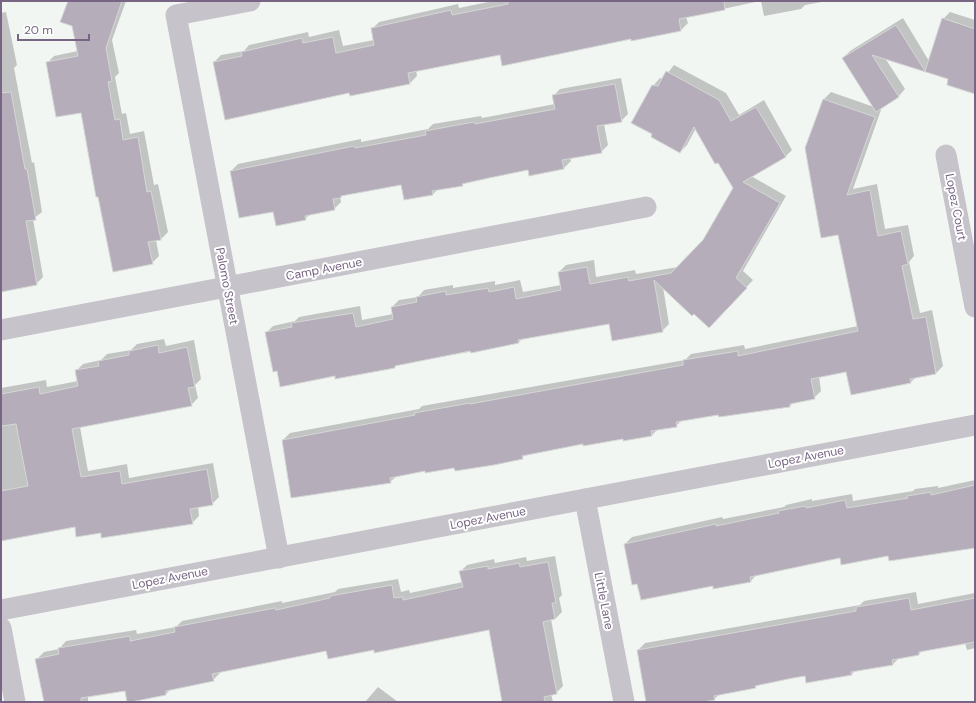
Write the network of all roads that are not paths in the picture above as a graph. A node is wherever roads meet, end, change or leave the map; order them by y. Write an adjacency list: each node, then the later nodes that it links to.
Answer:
1 (250, 1): 4 (street, Palomo Street)
2 (946, 155): 5 (street, Lopez Court)
3 (646, 207): 4 (street, Camp Avenue)
4 (227, 287): 6 (street, Camp Avenue); 9 (street, Palomo Street)
5 (975, 307)
6 (1, 330)
7 (975, 425): 8 (street, Lopez Avenue)
8 (585, 499): 9 (street, Lopez Avenue); 13 (street, Little Lane)
9 (279, 558): 10 (street, Lopez Avenue)
10 (1, 610)
11 (1, 628): 12 (street)
12 (15, 702)
13 (624, 702)

